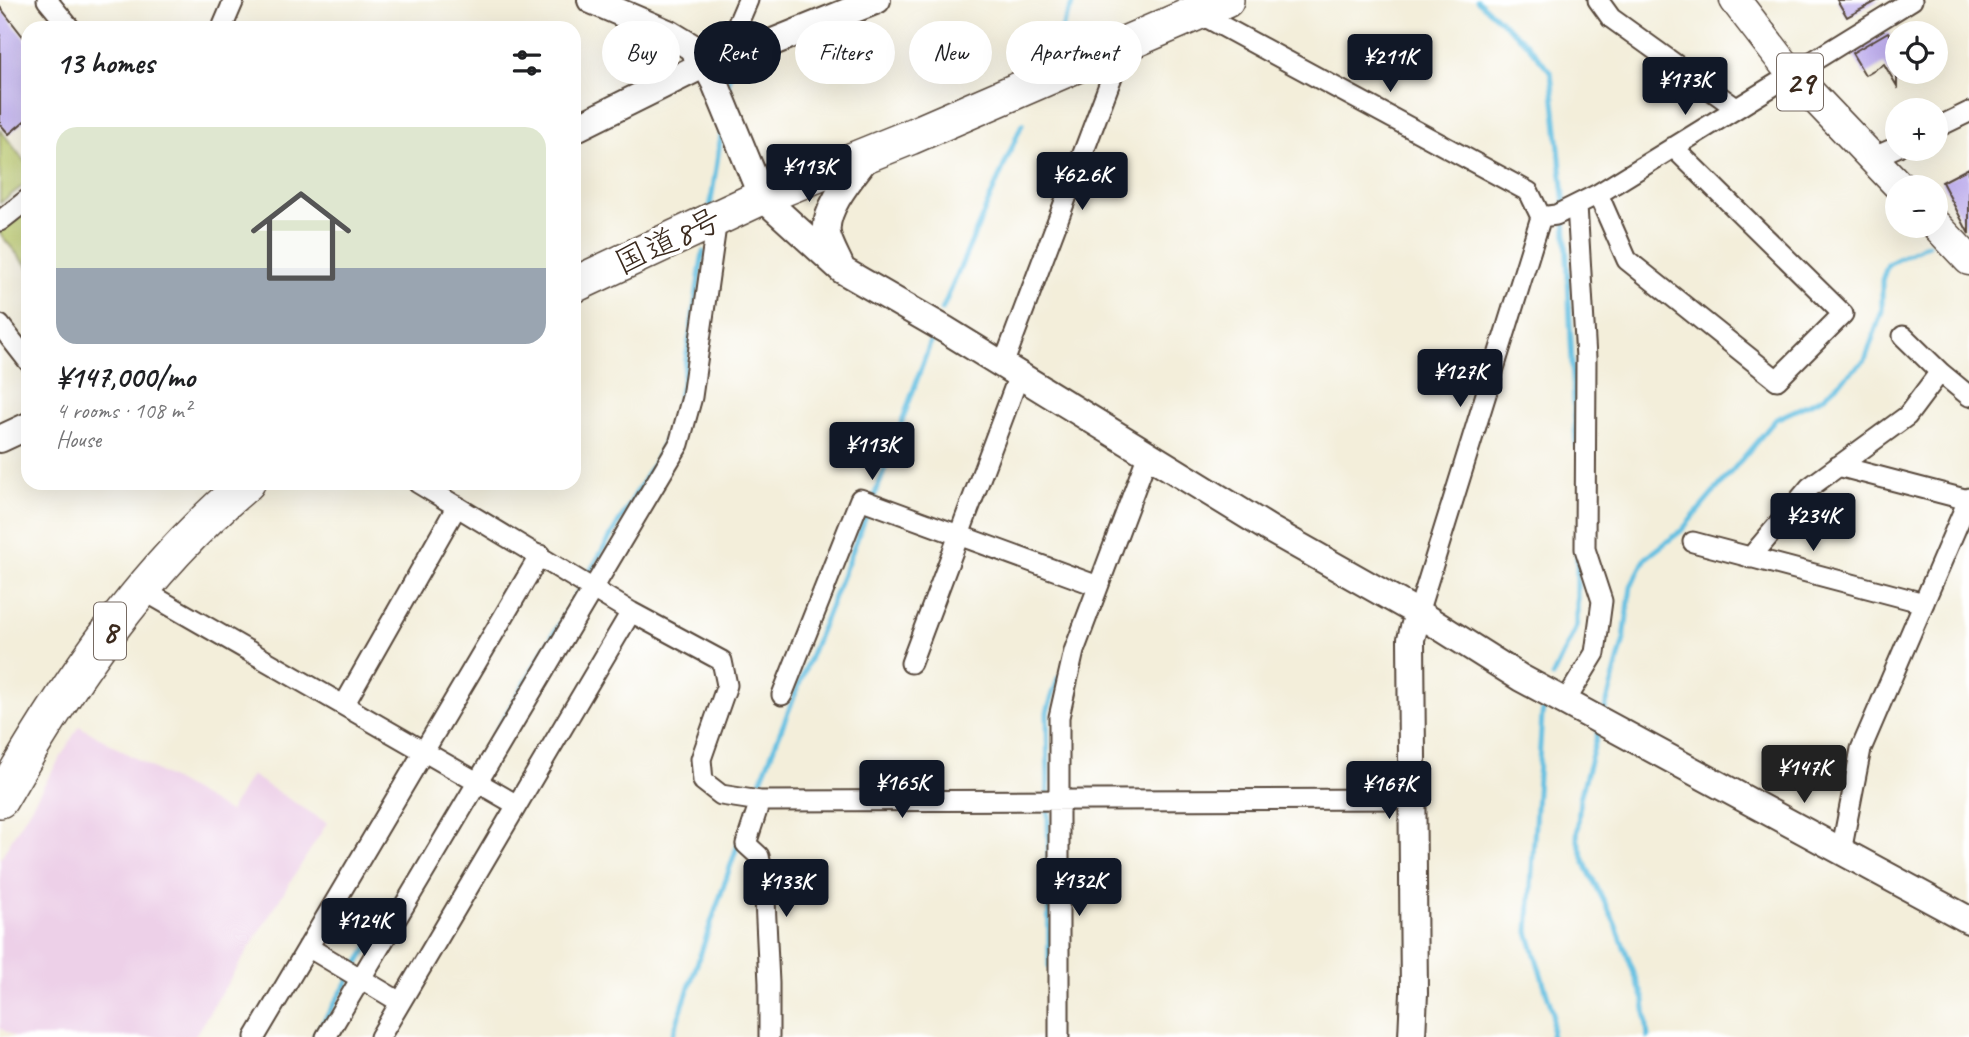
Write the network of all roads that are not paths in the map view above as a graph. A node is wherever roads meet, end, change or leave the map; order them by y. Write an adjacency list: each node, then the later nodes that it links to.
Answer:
1 (47, 0): 10 (street)
2 (234, 0): 11 (street)
3 (591, 0): 15 (street)
4 (748, 0): 12 (street)
5 (875, 0): 14 (street)
6 (1598, 0): 21 (street)
7 (1735, 0): 17 (main road, 29)
8 (1912, 0): 17 (street)
9 (1212, 6): 13 (highway, 国道8号); 33 (street)
10 (64, 21)
11 (225, 21)
12 (736, 21)
13 (1142, 37)
14 (781, 39)
15 (694, 48)
16 (694, 70): 24 (street)
17 (1792, 74): 21 (street); 27 (main road, 29)
18 (720, 84): 30 (street)
19 (1032, 84): 26 (highway, 国道8号)
20 (1110, 84): 43 (street)
21 (1737, 108): 25 (street)
22 (1969, 112): 23 (street)
23 (1948, 122)
24 (581, 126)
25 (1673, 147): 29 (street); 29 (street)
26 (870, 153): 30 (highway, 国道8号); 38 (street)
27 (1884, 153): 28 (main road, 29)
28 (1894, 175)
29 (1598, 194): 32 (street)
30 (762, 197): 34 (highway, 国道8号); 38 (street)
31 (21, 204): 35 (street)
32 (1577, 205): 33 (street); 67 (street)
33 (1541, 217): 63 (street)
34 (717, 219): 39 (highway, 国道8号); 59 (street)
35 (0, 220)
36 (1948, 238): 37 (main road)
37 (1969, 260)
38 (842, 270): 43 (street)
39 (581, 282)
40 (0, 324): 42 (street)
41 (1903, 336): 44 (street)
42 (21, 351)
43 (1011, 370): 48 (street); 54 (street)
44 (1940, 372): 45 (street); 49 (street)
45 (1969, 396)
46 (21, 429): 47 (street)
47 (0, 439)
48 (1148, 454): 58 (street); 63 (street)
49 (1838, 466): 52 (street); 57 (street)
50 (239, 490): 60 (highway, 8)
51 (430, 490): 53 (street)
52 (1968, 499): 61 (street)
53 (457, 506): 56 (street); 66 (street)
54 (958, 536): 58 (street); 64 (street); 65 (street)
55 (1693, 542): 57 (street)
56 (540, 555): 59 (street); 68 (street)
57 (1750, 558): 61 (street)
58 (1098, 586): 73 (street)
59 (593, 588): 62 (street); 69 (street)
60 (141, 589): 66 (street); 70 (highway, 8)
61 (1924, 603): 75 (street)
62 (631, 612): 72 (street); 74 (street)
63 (1418, 614): 67 (street); 71 (street)
64 (911, 663)
65 (782, 695)
66 (344, 705): 68 (street)
67 (1576, 708): 75 (street)
68 (423, 751): 69 (street); 77 (street)
69 (477, 782): 74 (street); 78 (street)
70 (4, 785)
71 (1413, 799): 73 (street); 85 (street)
72 (752, 800): 73 (street); 83 (street)
73 (1051, 800): 84 (street)
74 (517, 805): 79 (street)
75 (1841, 852): 76 (street)
76 (1969, 920)
77 (308, 947): 78 (street); 80 (street)
78 (360, 979): 79 (street); 81 (street)
79 (400, 1002): 82 (street)
80 (255, 1037)
81 (326, 1037)
82 (380, 1037)
83 (769, 1037)
84 (1059, 1037)
85 (1412, 1037)

